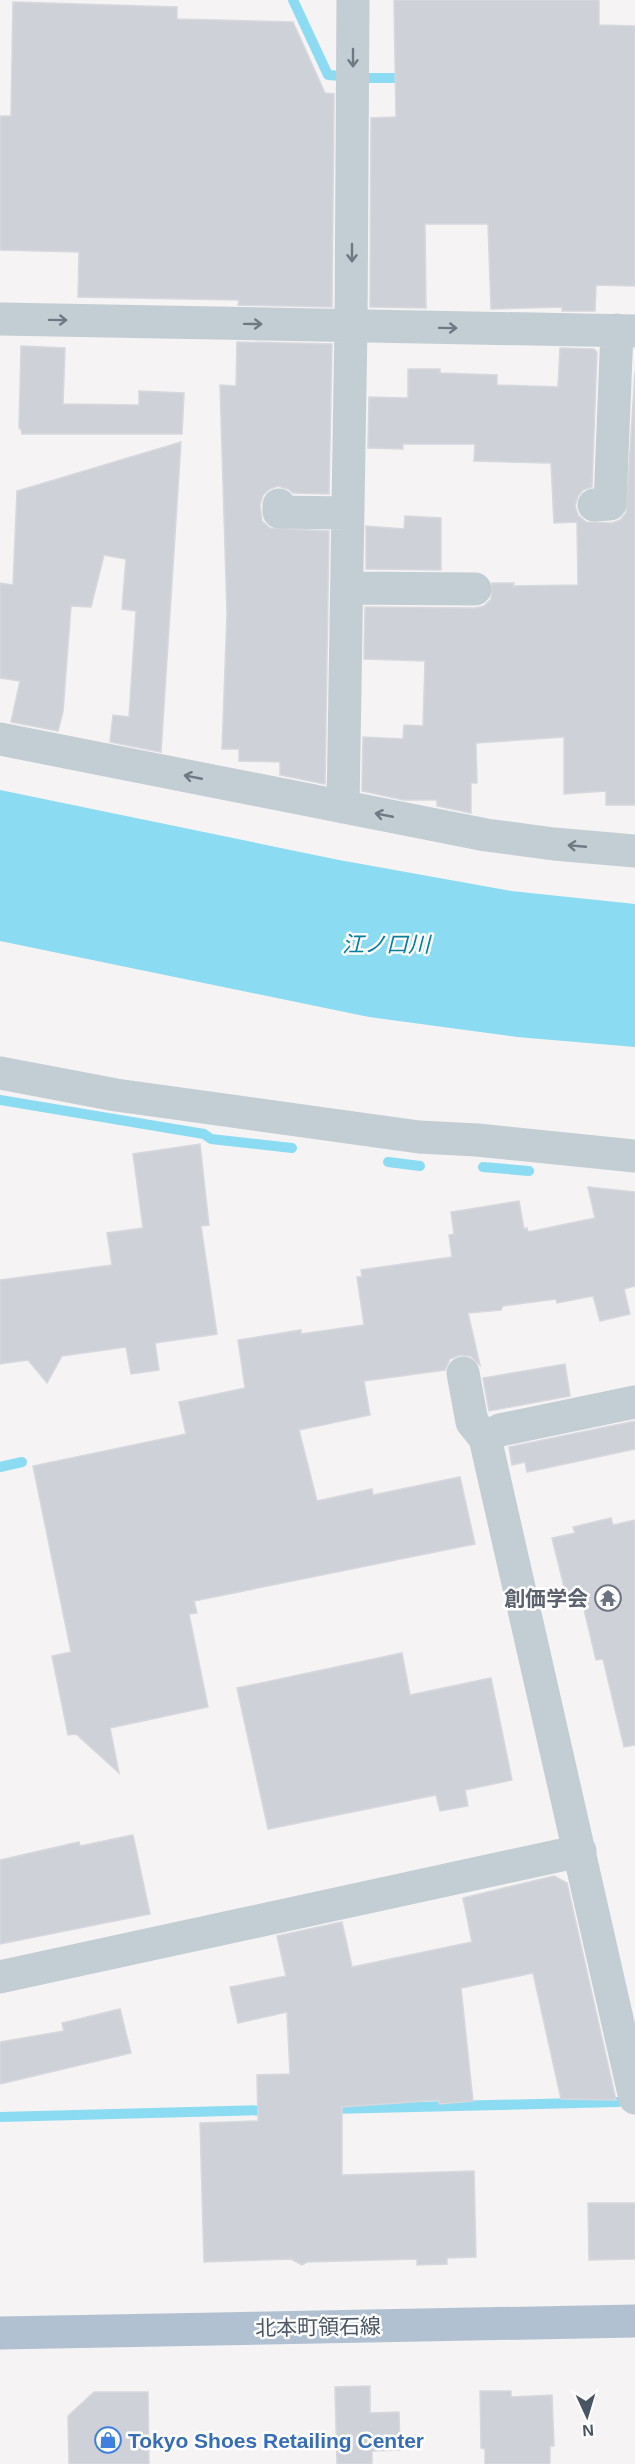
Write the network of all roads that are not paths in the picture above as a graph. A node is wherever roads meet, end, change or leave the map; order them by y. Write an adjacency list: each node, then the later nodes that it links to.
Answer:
1 (353, 0): 3 (street, one-way to 3)
2 (0, 319): 3 (street, one-way to 3)
3 (351, 326): 4 (street, one-way to 4); 7 (street)
4 (626, 331): 6 (street)
5 (279, 505): 7 (street)
6 (594, 505)
7 (348, 513): 8 (street)
8 (347, 588): 9 (street); 11 (street)
9 (475, 589)
10 (0, 739): 11 (street, one-way to 10)
11 (343, 807): 12 (street, one-way to 11)
12 (635, 851)
13 (0, 1073): 14 (street)
14 (635, 1156)
15 (463, 1373): 17 (street)
16 (635, 1402): 17 (street)
17 (485, 1438): 18 (street)
18 (580, 1851): 19 (street); 20 (street)
19 (0, 1977)
20 (635, 2098)
21 (635, 2321): 22 (main road, 北本町領石線)
22 (0, 2333)

